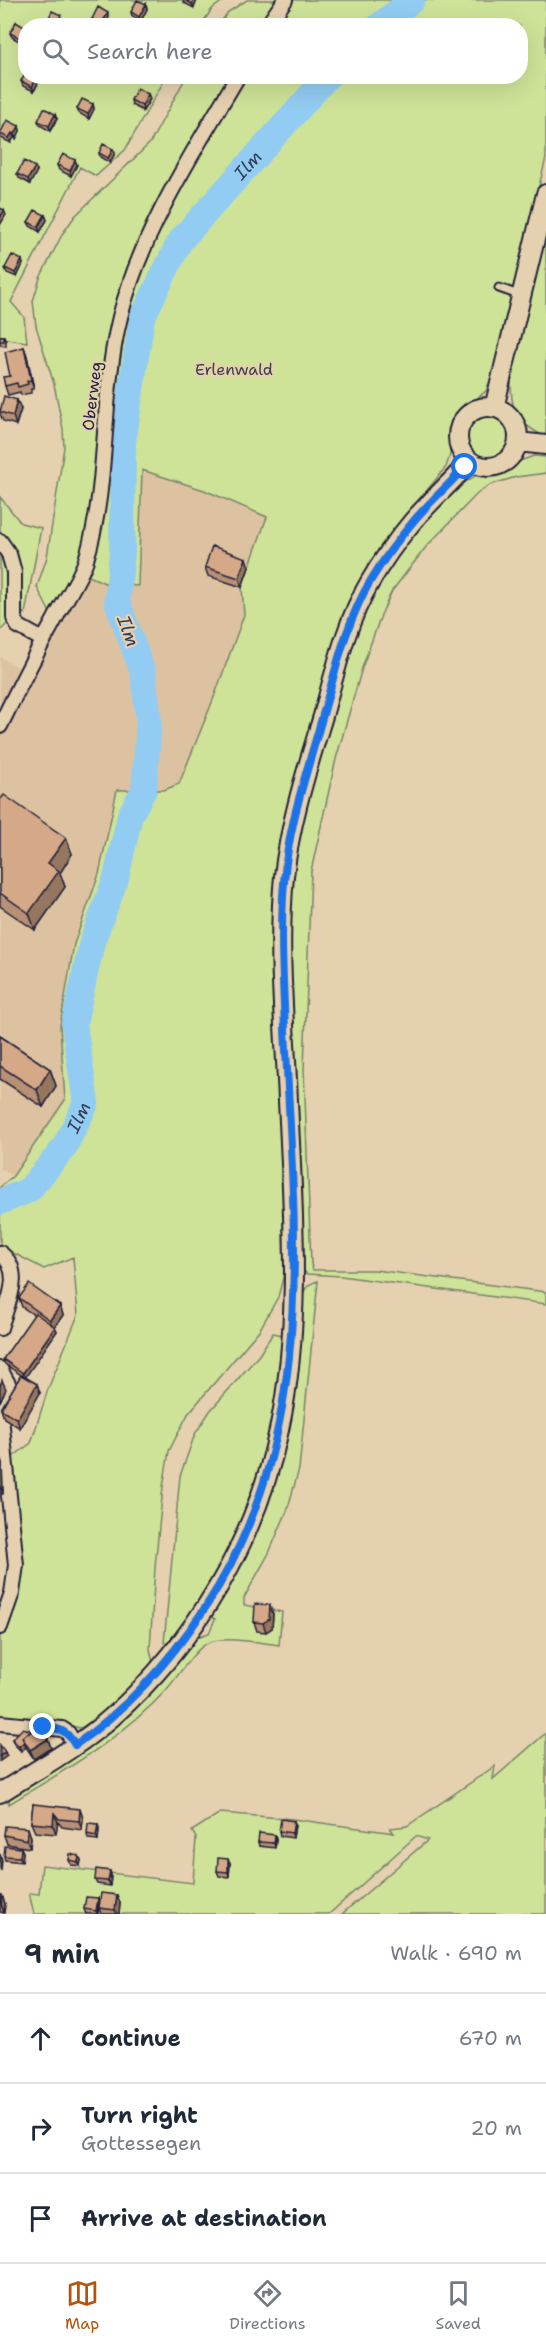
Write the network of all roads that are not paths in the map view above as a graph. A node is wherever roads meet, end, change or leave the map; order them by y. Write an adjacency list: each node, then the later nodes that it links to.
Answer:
1 (285, 0): 2 (street)
2 (273, 18)
3 (233, 84): 12 (street, Oberweg)
4 (546, 194): 6 (main road)
5 (499, 288): 6 (lane)
6 (522, 296): 7 (main road)
7 (494, 408): 8 (main road); 10 (main road)
8 (518, 442): 9 (main road); 10 (main road)
9 (546, 445)
10 (470, 461): 19 (main road)
11 (0, 541): 12 (street)
12 (43, 640): 13 (street, Oberweg)
13 (0, 726)
14 (0, 1253): 15 (street)
15 (0, 1328)
16 (0, 1369): 17 (street)
17 (0, 1627)
18 (0, 1723): 19 (street)
19 (75, 1745): 20 (main road)
20 (0, 1792)

